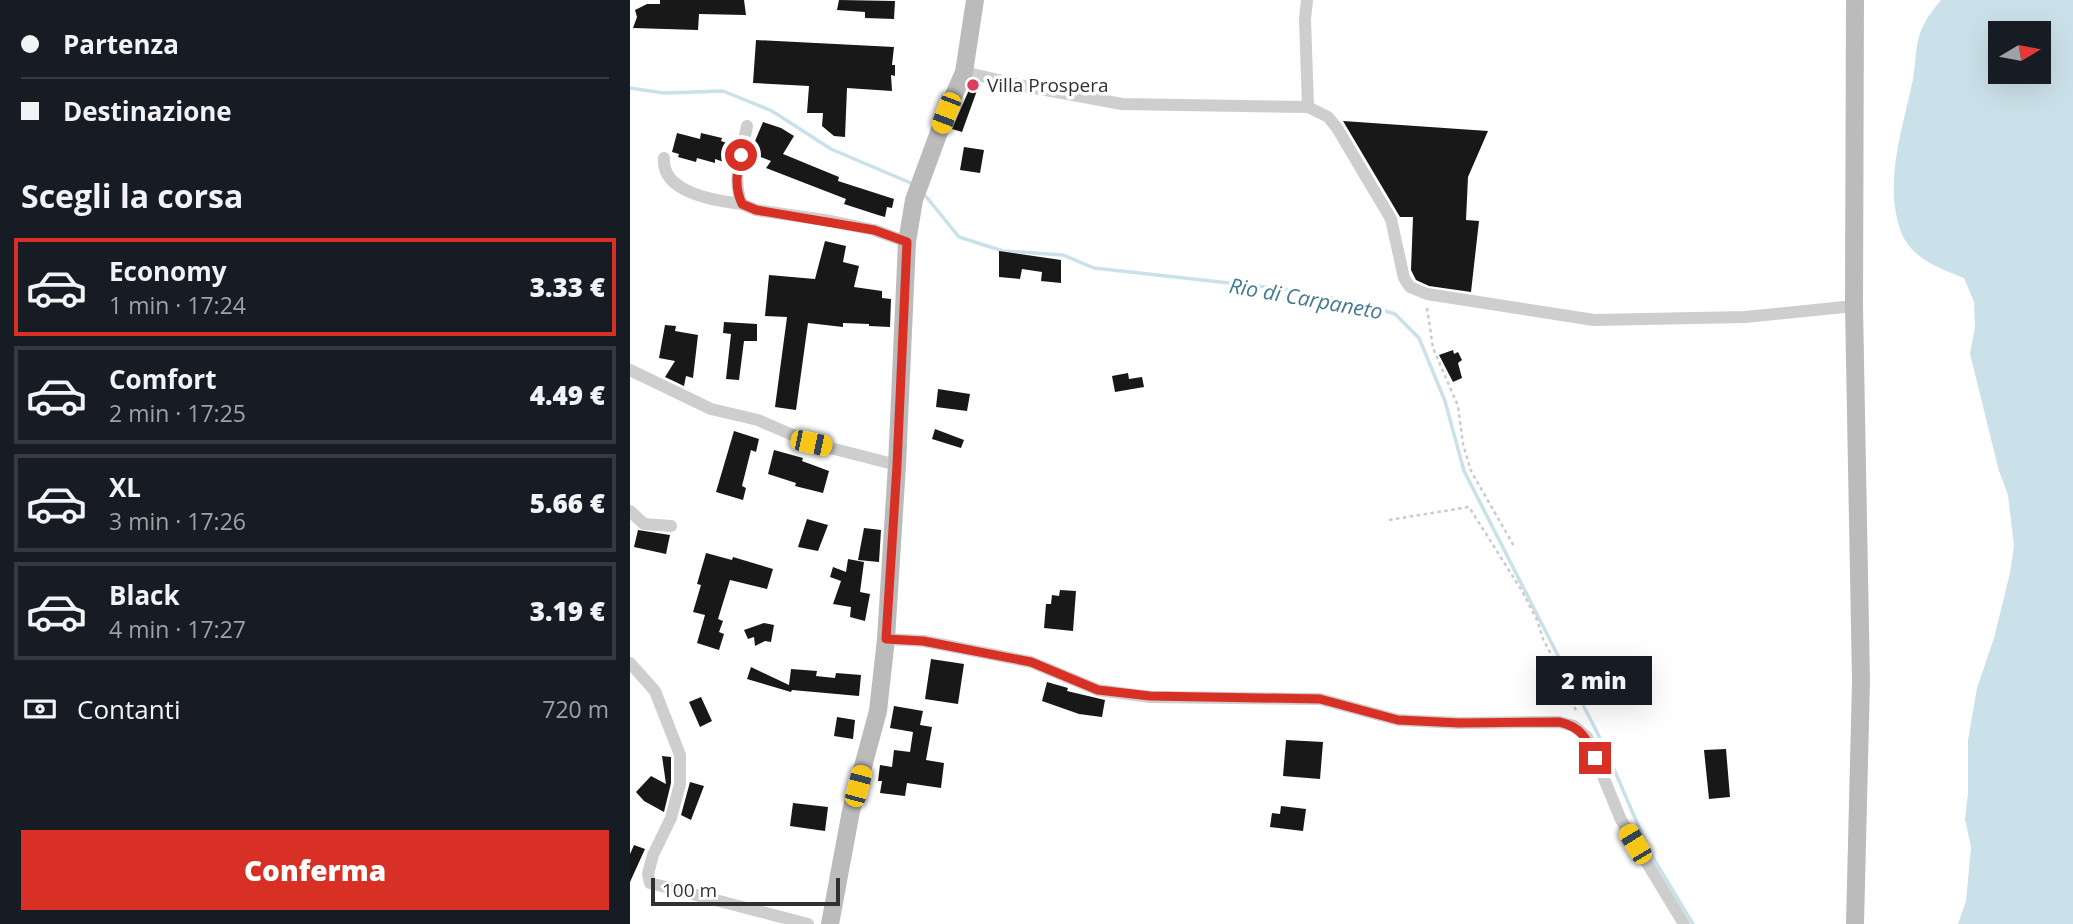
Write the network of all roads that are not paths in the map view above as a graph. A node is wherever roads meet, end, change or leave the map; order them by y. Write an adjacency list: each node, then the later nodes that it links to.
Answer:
1 (964, 0): 5 (street)
2 (975, 0): 5 (main road)
3 (1307, 0): 7 (street)
4 (1855, 0): 12 (main road)
5 (973, 22): 6 (main road)
6 (964, 72): 7 (street); 11 (main road)
7 (1308, 107): 12 (street)
8 (747, 126): 10 (street)
9 (664, 158): 10 (street)
10 (742, 204): 11 (street)
11 (907, 242): 14 (main road)
12 (1853, 306): 22 (main road)
13 (630, 370): 14 (street)
14 (897, 465): 17 (main road)
15 (630, 511): 16 (street)
16 (671, 526)
17 (886, 639): 20 (main road); 21 (street)
18 (630, 663): 19 (street)
19 (808, 924)
20 (830, 924)
21 (1684, 924)
22 (1855, 924)

